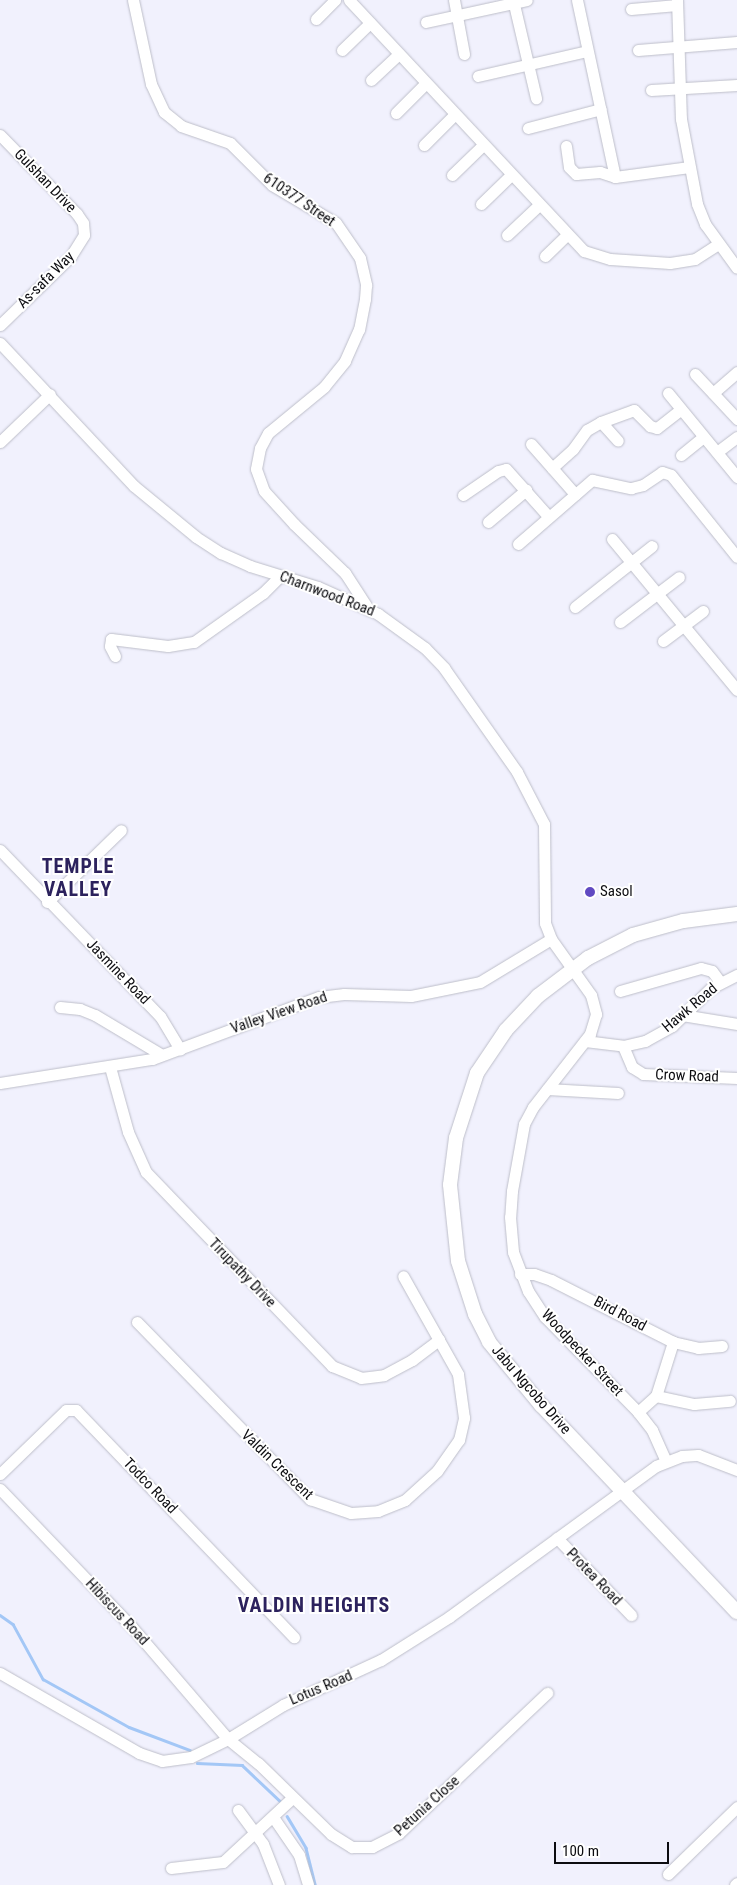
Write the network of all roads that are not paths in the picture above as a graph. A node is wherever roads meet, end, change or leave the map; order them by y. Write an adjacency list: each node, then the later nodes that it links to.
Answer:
1 (133, 0): 82 (street, 610377 Street)
2 (335, 0): 11 (street)
3 (349, 0): 13 (street)
4 (454, 0): 10 (street)
5 (527, 0): 7 (street)
6 (577, 0): 18 (street)
7 (514, 2): 10 (street); 21 (street)
8 (677, 2): 9 (street); 15 (street)
9 (631, 9)
10 (457, 16): 12 (street); 20 (street)
11 (316, 19)
12 (426, 22)
13 (370, 23): 16 (street); 19 (street)
14 (737, 42): 15 (street)
15 (678, 45): 17 (street); 26 (street)
16 (342, 50)
17 (638, 50)
18 (587, 51): 21 (street); 29 (street)
19 (399, 54): 23 (street); 24 (street)
20 (464, 54)
21 (529, 64): 22 (street); 28 (street)
22 (478, 76)
23 (371, 80)
24 (425, 84): 30 (street); 31 (street)
25 (737, 85): 26 (street)
26 (679, 88): 27 (street); 37 (street)
27 (651, 90)
28 (536, 98)
29 (600, 109): 32 (street); 40 (street)
30 (396, 113)
31 (454, 115): 34 (street); 35 (street)
32 (528, 128)
33 (0, 135): 43 (street, Gulshan Drive)
34 (424, 145)
35 (483, 145): 38 (street); 39 (street)
36 (566, 146): 40 (street)
37 (689, 167): 40 (street); 46 (street)
38 (452, 175)
39 (511, 175): 41 (street); 42 (street)
40 (615, 177)
41 (481, 204)
42 (539, 205): 44 (street); 45 (street)
43 (84, 230): 49 (street, As-safa Way)
44 (507, 235)
45 (567, 235): 46 (street); 47 (street)
46 (718, 244): 48 (street)
47 (545, 256)
48 (737, 268)
49 (0, 325)
50 (0, 343): 55 (street, Charnwood Road)
51 (737, 372): 54 (street)
52 (695, 374): 54 (street)
53 (668, 393): 56 (street)
54 (713, 393): 57 (street)
55 (50, 394): 62 (street); 78 (street, Charnwood Road)
56 (680, 410): 58 (street); 59 (street)
57 (737, 419)
58 (601, 422): 61 (street); 66 (street)
59 (703, 437): 64 (street); 65 (street)
60 (737, 437): 64 (street)
61 (618, 441)
62 (0, 442)
63 (531, 444): 66 (street)
64 (717, 452): 67 (street)
65 (681, 455)
66 (552, 468): 70 (street)
67 (735, 471)
68 (526, 490): 69 (street); 71 (street); 72 (street)
69 (463, 494)
70 (575, 494): 71 (street); 76 (street)
71 (548, 516): 74 (street)
72 (488, 522)
73 (612, 539): 77 (street)
74 (518, 544)
75 (652, 546): 77 (street)
76 (737, 557)
77 (630, 562): 80 (street); 81 (street)
78 (280, 576): 82 (street, Charnwood Road); 87 (street)
79 (679, 577): 80 (street)
80 (657, 594): 84 (street); 85 (street)
81 (575, 607)
82 (369, 610): 93 (street, Charnwood Road)
83 (703, 611): 85 (street)
84 (620, 622)
85 (683, 626): 86 (street); 88 (street)
86 (663, 641)
87 (115, 656)
88 (737, 690)
89 (121, 830): 91 (street)
90 (0, 850): 91 (street, Jasmine Road)
91 (47, 902): 103 (street, Jasmine Road)
92 (737, 914): 94 (main road, Jabu Ngcobo Drive)
93 (551, 939): 94 (street, Charnwood Road); 103 (street, Valley View Road)
94 (573, 969): 101 (street, Woodpecker Street); 123 (main road, Jabu Ngcobo Drive)
95 (737, 975): 96 (street, Hawk Road)
96 (720, 982): 97 (street); 99 (street, Hawk Road)
97 (620, 991)
98 (60, 1007): 104 (street)
99 (682, 1014): 100 (street); 102 (street, Hawk Road)
100 (737, 1024)
101 (585, 1041): 102 (street, Hawk Road); 108 (street, Woodpecker Street)
102 (623, 1046): 106 (street, Crow Road)
103 (180, 1049): 104 (street, Valley View Road)
104 (162, 1056): 105 (street, Valley View Road)
105 (110, 1067): 107 (street, Valley View Road); 113 (street, Tirupathy Drive)
106 (737, 1078)
107 (0, 1083)
108 (547, 1089): 109 (street); 110 (street, Woodpecker Street)
109 (618, 1093)
110 (520, 1274): 114 (street, Bird Road); 118 (street, Woodpecker Street)
111 (404, 1276): 113 (street, Valdin Crescent)
112 (137, 1322): 113 (street, Valdin Crescent)
113 (439, 1340)
114 (673, 1342): 115 (street, Bird Road); 116 (street)
115 (722, 1346)
116 (656, 1396): 117 (street); 118 (street)
117 (730, 1401)
118 (638, 1412): 119 (street, Woodpecker Street)
119 (666, 1461): 120 (street); 123 (street, Lotus Road)
120 (737, 1470)
121 (0, 1474): 127 (street, Todco Road)
122 (0, 1489): 130 (street, Hibiscus Road)
123 (622, 1489): 124 (street, Lotus Road); 125 (main road, Jabu Ngcobo Drive)
124 (557, 1538): 126 (street, Protea Road); 130 (street, Lotus Road)
125 (737, 1612)
126 (631, 1615)
127 (294, 1637)
128 (0, 1673): 130 (street, Lotus Road)
129 (547, 1694): 131 (street, Petunia Close)
130 (228, 1740): 131 (street, Petunia Close)
131 (292, 1798): 134 (street)
132 (737, 1807): 137 (street)
133 (238, 1810): 135 (street)
134 (273, 1817): 135 (street); 139 (street)
135 (256, 1832): 136 (street); 138 (street)
136 (171, 1868)
137 (668, 1874)
138 (279, 1885)
139 (308, 1885)

